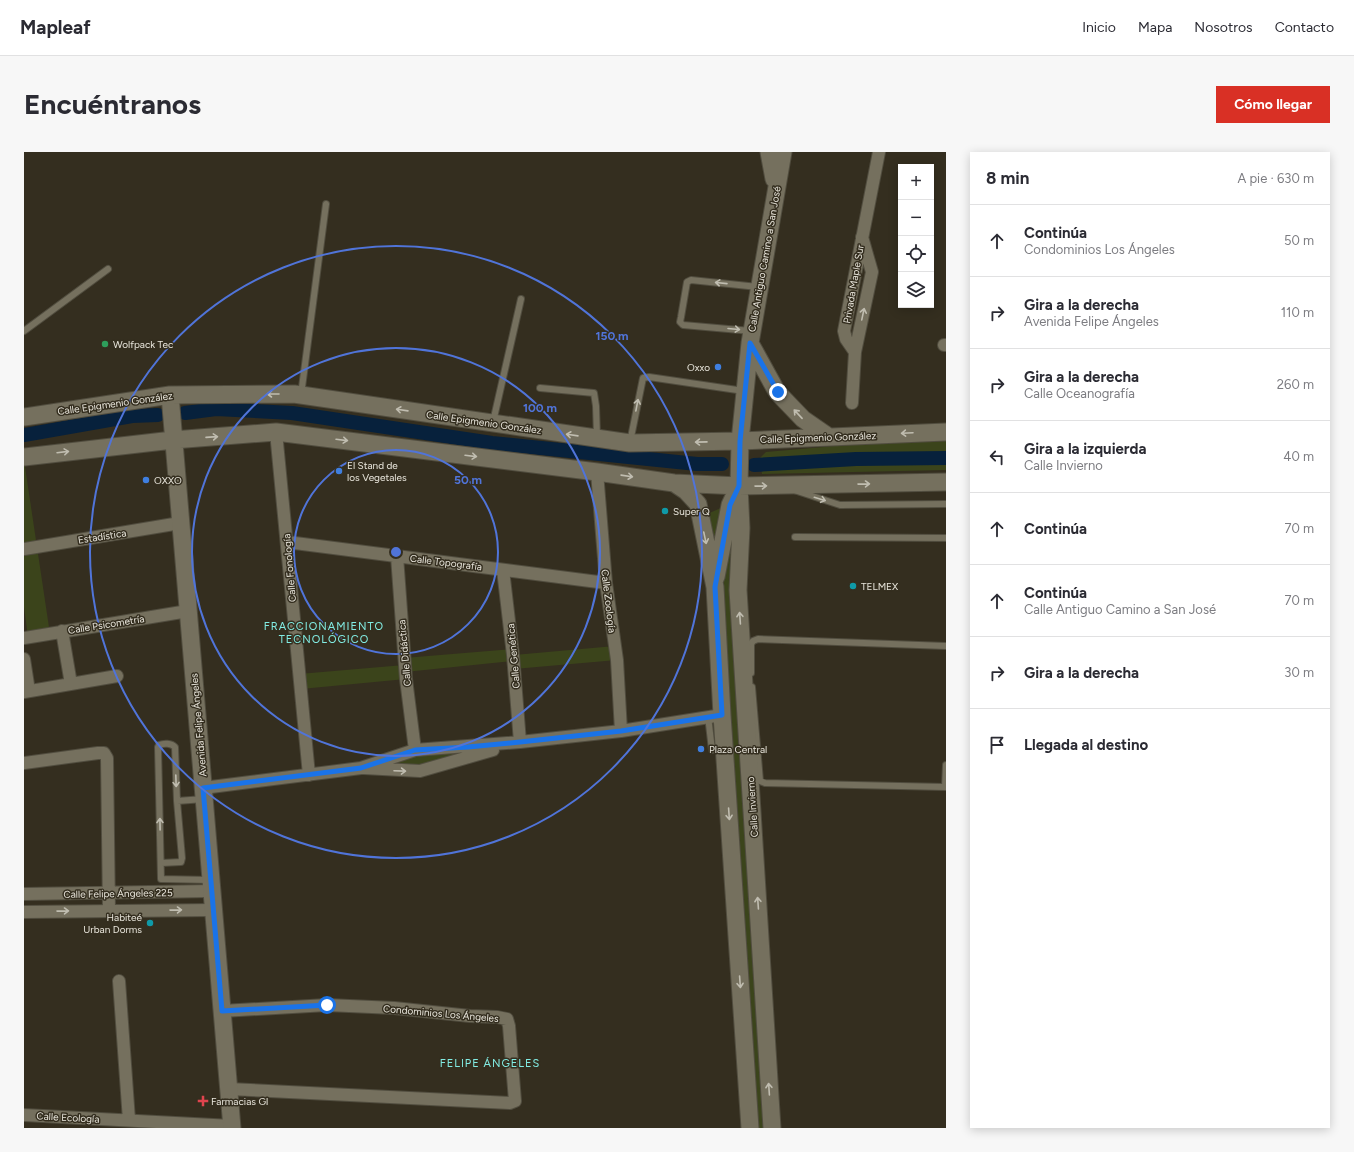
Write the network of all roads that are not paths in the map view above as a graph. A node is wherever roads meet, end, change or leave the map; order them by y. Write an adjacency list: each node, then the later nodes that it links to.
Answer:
1 (769, 152): 4 (street)
2 (783, 152): 4 (street, Calle Antiguo Camino a San José)
3 (879, 152): 6 (street, Privada Maple Sur)
4 (776, 191): 8 (street, Calle Antiguo Camino a San José)
5 (326, 204): 16 (lane)
6 (862, 236): 12 (street, Privada Maple Sur, one-way to 6); 12 (street, Privada Maple Sur)
7 (108, 269): 10 (lane)
8 (760, 287): 11 (street, Calle Antiguo Camino a San José); 11 (lane, one-way to 11)
9 (521, 298): 19 (lane)
10 (24, 331)
11 (751, 337): 14 (street, Calle Antiguo Camino a San José); 22 (street, one-way to 11)
12 (855, 352): 17 (street, Privada Maple Sur)
13 (540, 388): 23 (lane)
14 (745, 391): 25 (lane, one-way to 14); 26 (street, Calle Antiguo Camino a San José)
15 (170, 395): 16 (street, Calle Epigmenio González, one-way to 15); 18 (street, Calle Epigmenio González); 24 (street, Avenida Felipe Ángeles)
16 (301, 395): 19 (street, Calle Epigmenio González, one-way to 16)
17 (852, 403)
18 (24, 416)
19 (493, 423): 23 (street, Calle Epigmenio González, one-way to 19)
20 (276, 432): 24 (street, one-way to 20); 28 (street, one-way to 28); 37 (street, Calle Fonología)
21 (946, 432): 22 (street, Calle Epigmenio González, one-way to 22)
22 (829, 437): 26 (street, Calle Epigmenio González)
23 (597, 439): 25 (street, Calle Epigmenio González)
24 (173, 440): 27 (street, one-way to 24); 34 (street, Avenida Felipe Ángeles)
25 (630, 443): 26 (street, Calle Epigmenio González, one-way to 25)
26 (740, 444): 31 (street, Calle Antiguo Camino a San José)
27 (24, 457)
28 (597, 472): 30 (street, one-way to 30); 41 (street, Calle Zoología)
29 (946, 482): 32 (street, one-way to 29)
30 (674, 483): 31 (street); 42 (street, one-way to 42)
31 (739, 483): 32 (street, one-way to 32); 42 (street); 77 (street, Calle Invierno, one-way to 31)
32 (783, 485): 33 (lane, one-way to 33)
33 (946, 504)
34 (180, 523): 38 (street, Estadística); 43 (street, Avenida Felipe Ángeles)
35 (795, 537): 36 (lane)
36 (946, 538)
37 (287, 542): 39 (street, Calle Topografía); 59 (street, Calle Fonología)
38 (24, 549)
39 (397, 556): 40 (street, Calle Topografía); 54 (street, Calle Didáctica)
40 (504, 570): 41 (street, Calle Topografía); 53 (street, Calle Genética)
41 (606, 583): 52 (street, Calle Zoología)
42 (715, 587): 51 (street)
43 (188, 611): 44 (street, Calle Psicometría); 61 (street, Avenida Felipe Ángeles)
44 (62, 631): 45 (street, Calle Psicometría); 49 (street)
45 (24, 638)
46 (946, 646): 60 (lane)
47 (24, 659): 50 (street)
48 (117, 676): 49 (street)
49 (71, 684): 50 (street)
50 (26, 691)
51 (715, 716): 52 (street); 55 (lane); 76 (street, one-way to 76)
52 (621, 731): 53 (street)
53 (520, 742): 54 (street); 58 (street, one-way to 53)
54 (415, 750): 58 (street)
55 (712, 750)
56 (24, 763): 65 (street)
57 (946, 765): 60 (lane)
58 (361, 768): 59 (street)
59 (309, 774): 61 (street)
60 (946, 787)
61 (204, 794): 62 (lane); 64 (street, Avenida Felipe Ángeles)
62 (177, 801): 63 (lane); 63 (lane, one-way to 62)
63 (161, 863): 64 (lane)
64 (211, 886): 65 (street, Calle Felipe Ángeles 225); 67 (street, Avenida Felipe Ángeles)
65 (110, 893): 66 (street, Calle Felipe Ángeles 225); 68 (street)
66 (24, 894)
67 (213, 910): 68 (street, Calle Felipe Ángeles 225, one-way to 67); 71 (street, Avenida Felipe Ángeles)
68 (109, 911): 69 (street, Calle Felipe Ángeles 225, one-way to 68)
69 (24, 912)
70 (118, 980): 74 (street)
71 (222, 1011): 72 (street, Avenida Felipe Ángeles); 72 (street, Condominios Los Ángeles)
72 (229, 1089): 75 (street, Avenida Felipe Ángeles)
73 (24, 1115): 74 (street, Calle Ecología)
74 (129, 1120): 75 (street, Calle Ecología)
75 (232, 1127)
76 (750, 1128)
77 (772, 1128)

